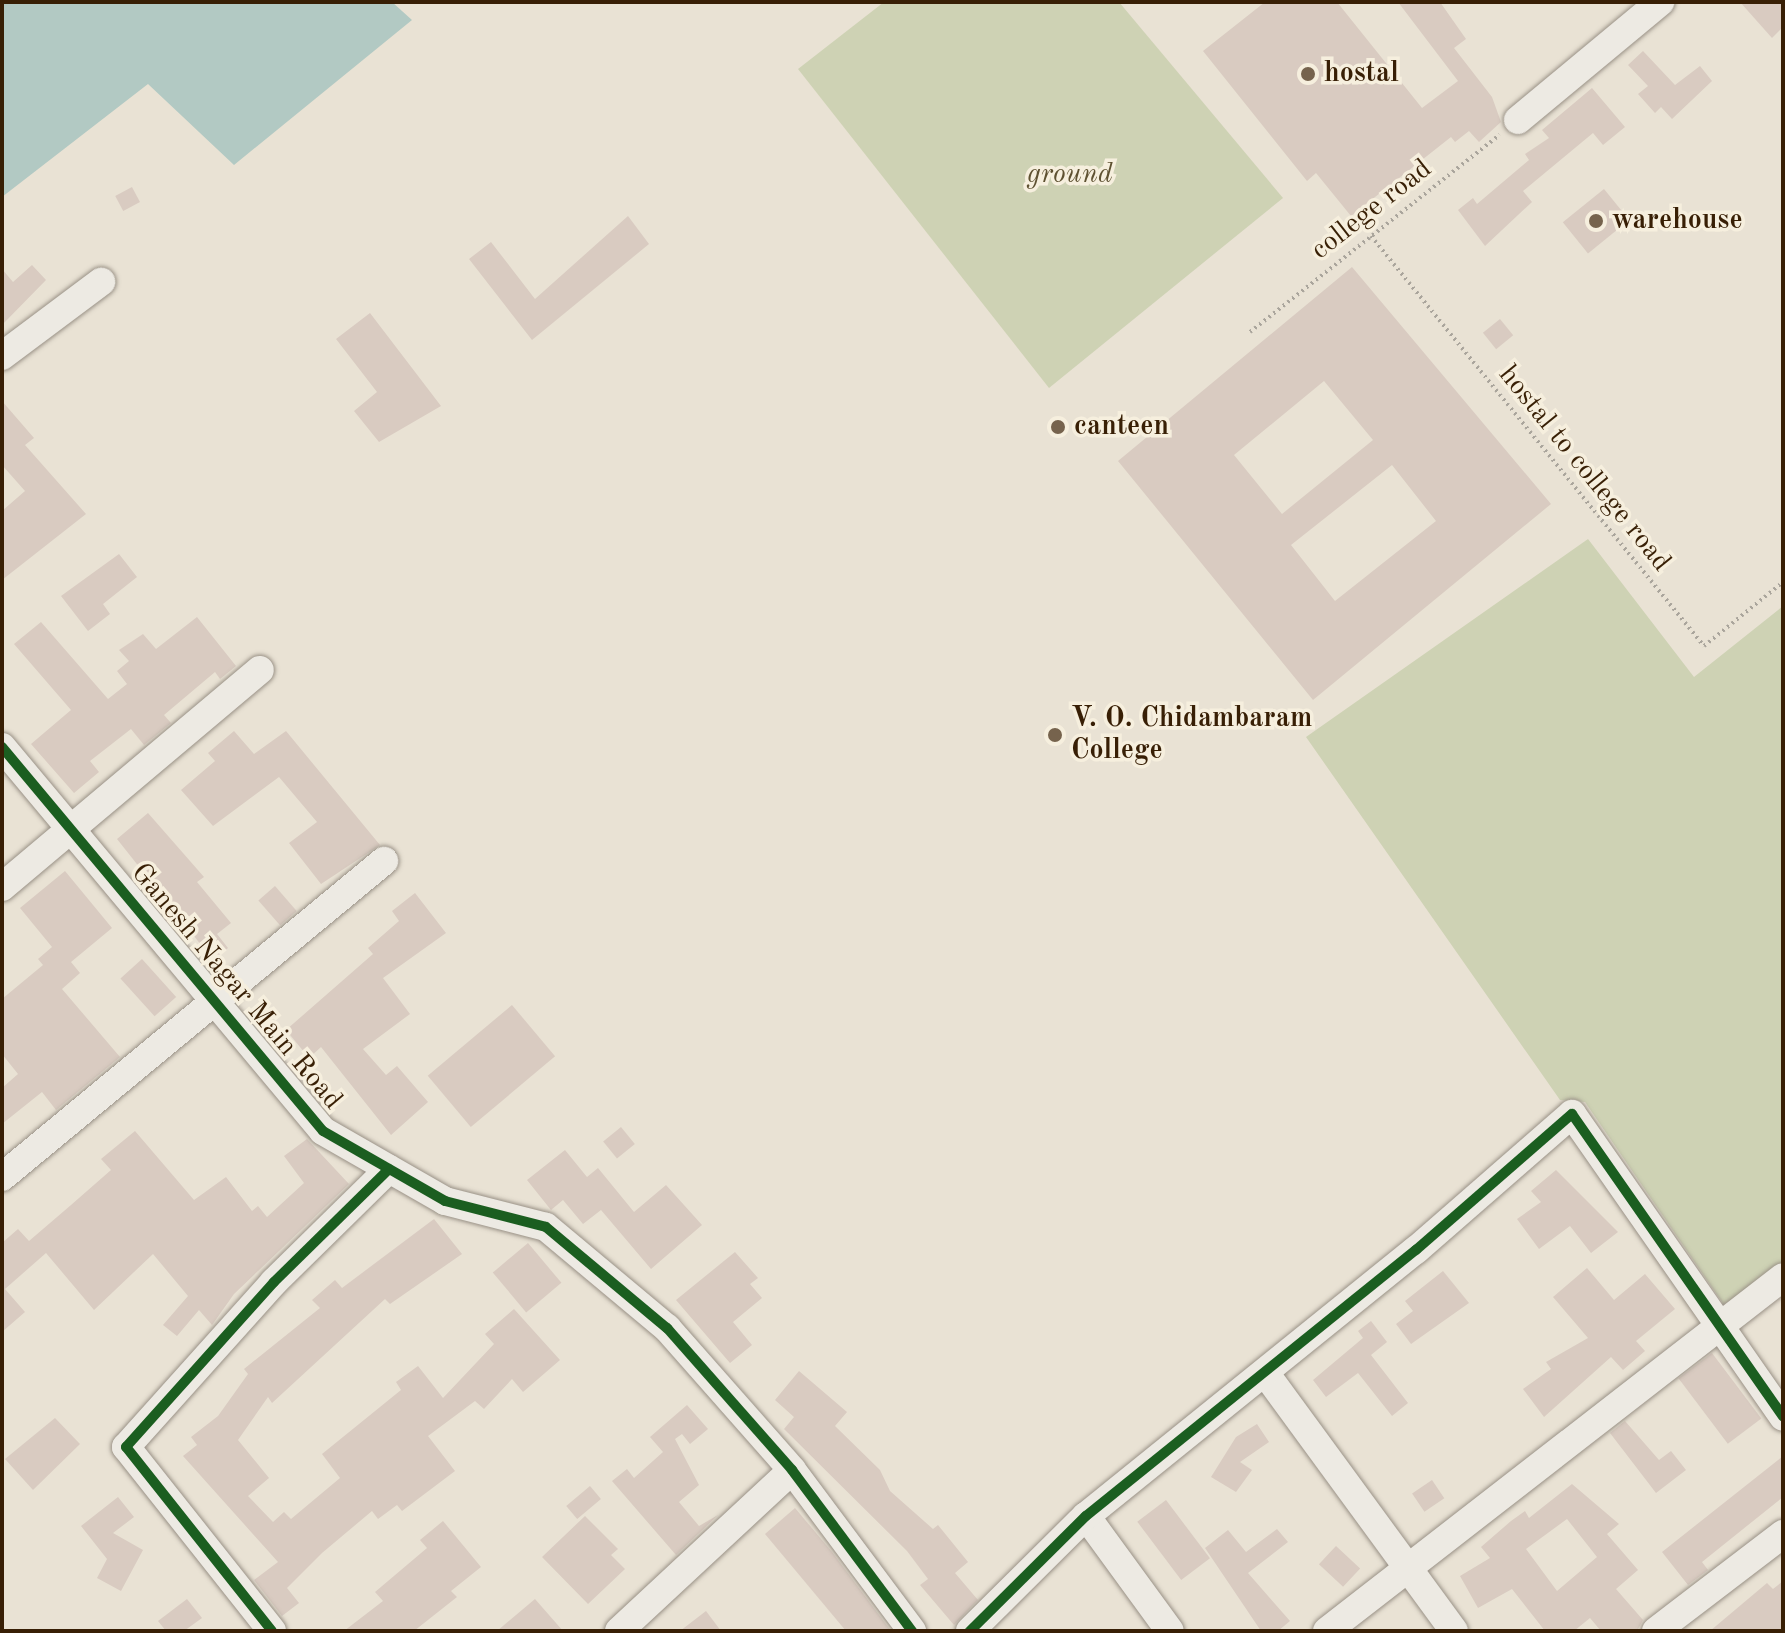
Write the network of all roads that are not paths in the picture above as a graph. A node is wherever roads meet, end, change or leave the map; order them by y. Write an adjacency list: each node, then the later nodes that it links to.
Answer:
1 (1660, 2): 2 (street)
2 (1518, 120)
3 (101, 282): 4 (street)
4 (2, 356)
5 (260, 670): 7 (street)
6 (2, 747): 7 (street, Ganesh Nagar Main Road)
7 (70, 826): 9 (street); 10 (street, Ganesh Nagar Main Road)
8 (384, 861): 10 (street)
9 (2, 887)
10 (217, 1001): 11 (street, Ganesh Nagar Main Road); 12 (street)
11 (389, 1169): 17 (street, Ganesh Nagar Main Road); 21 (street)
12 (2, 1177)
13 (1783, 1277): 14 (street)
14 (1720, 1324): 15 (street); 16 (street); 20 (street)
15 (1266, 1374): 18 (street); 20 (street)
16 (1783, 1417)
17 (792, 1470): 22 (street); 23 (street, Ganesh Nagar Main Road)
18 (1086, 1516): 24 (street); 25 (street)
19 (1783, 1534): 28 (street)
20 (1402, 1569): 26 (street); 27 (street)
21 (272, 1631)
22 (619, 1631)
23 (912, 1631)
24 (970, 1631)
25 (1170, 1631)
26 (1327, 1631)
27 (1454, 1631)
28 (1656, 1631)

